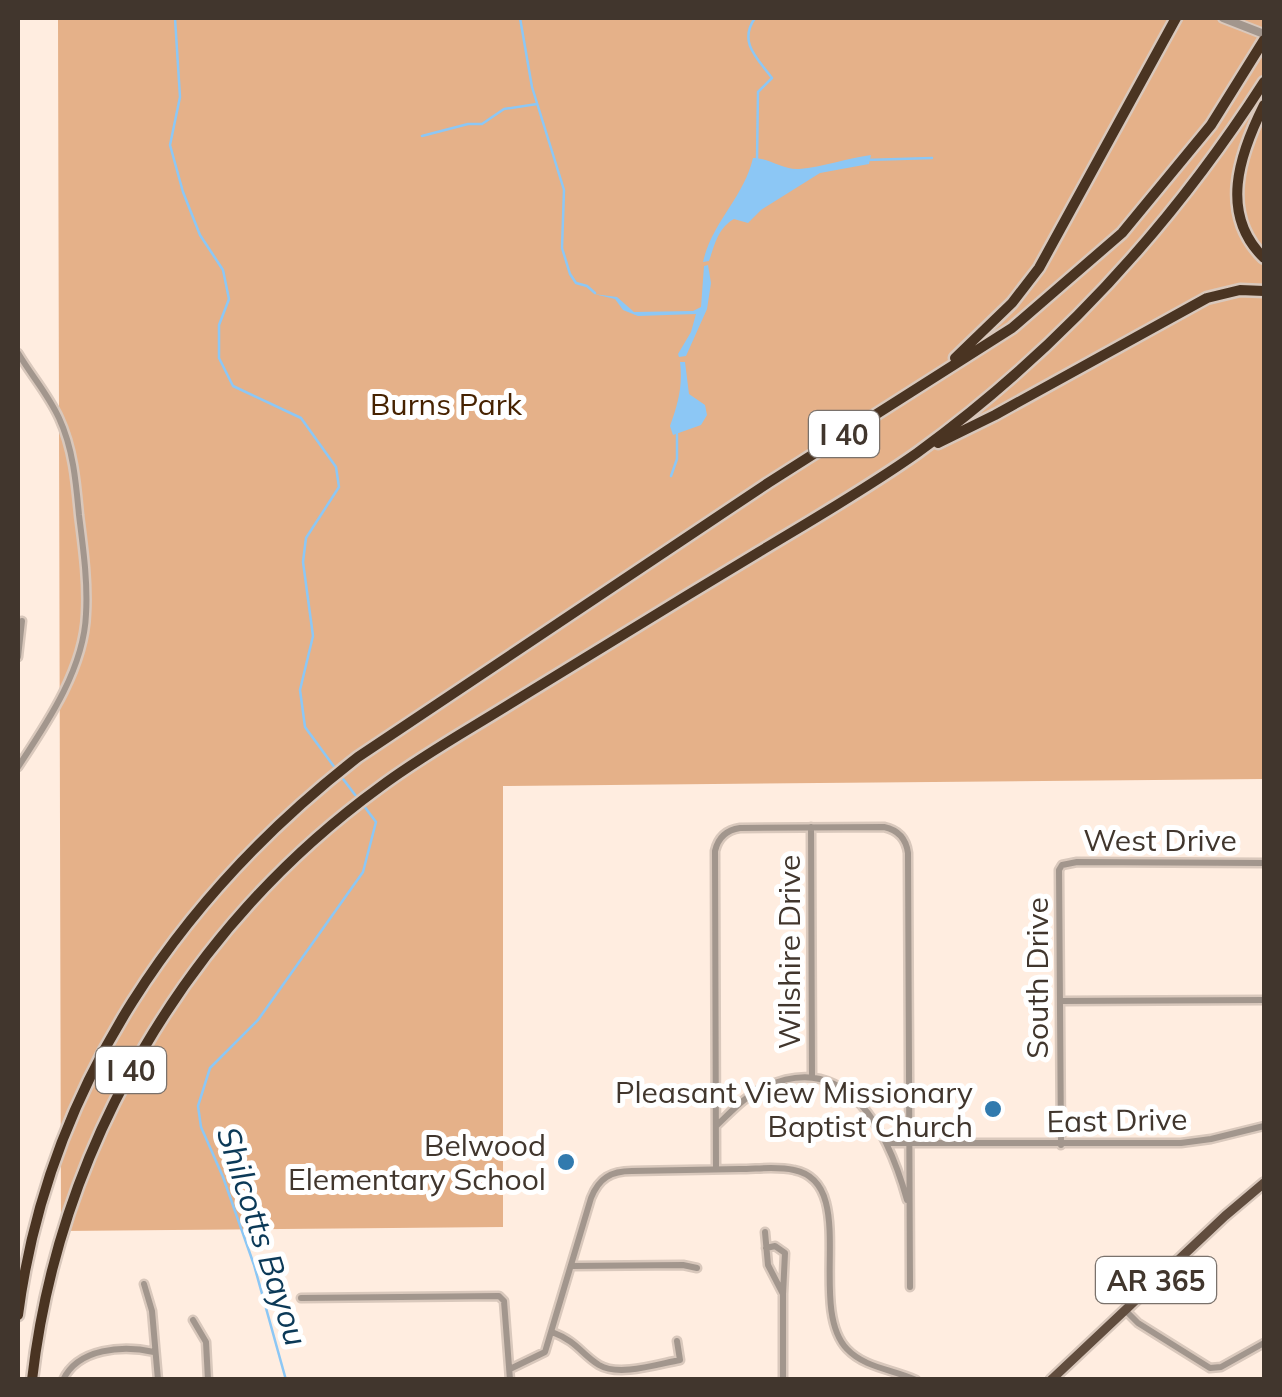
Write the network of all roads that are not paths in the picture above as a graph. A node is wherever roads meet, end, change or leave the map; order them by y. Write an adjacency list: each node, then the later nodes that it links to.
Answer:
1 (1223, 18): 3 (street)
2 (1174, 19): 9 (highway)
3 (1264, 37): 9 (highway, I 40)
4 (1264, 82): 10 (highway, I 40)
5 (1264, 105): 6 (highway)
6 (1264, 258)
7 (1264, 291): 10 (highway)
8 (18, 353): 13 (street)
9 (941, 372): 37 (highway, I 40)
10 (914, 454): 44 (highway, I 40)
11 (22, 620): 12 (street)
12 (18, 657)
13 (18, 767)
14 (811, 827): 19 (street, Wilshire Drive); 21 (street); 23 (street)
15 (1264, 863): 16 (street, West Drive)
16 (1059, 870): 18 (street, South Drive)
17 (1264, 1000): 18 (street)
18 (1060, 1002): 24 (street, South Drive)
19 (812, 1077): 21 (street); 22 (street)
20 (1264, 1126): 24 (street, East Drive)
21 (715, 1127): 25 (street)
22 (889, 1143): 23 (street, East Drive); 27 (street)
23 (908, 1145): 24 (street, East Drive); 27 (street)
24 (1061, 1145)
25 (716, 1170): 30 (street); 50 (street)
26 (1264, 1183): 36 (main road, AR 365)
27 (909, 1209): 33 (street)
28 (765, 1232): 29 (street)
29 (766, 1248): 34 (street); 34 (street)
30 (571, 1266): 31 (street); 39 (street)
31 (698, 1268)
32 (144, 1284): 42 (street)
33 (910, 1288)
34 (783, 1294): 49 (street)
35 (301, 1298): 43 (street)
36 (1125, 1310): 41 (street); 51 (main road, AR 365)
37 (18, 1314)
38 (193, 1320): 47 (street)
39 (552, 1332): 40 (street); 43 (street)
40 (677, 1341)
41 (1264, 1343)
42 (154, 1352): 45 (street); 46 (street)
43 (510, 1369): 48 (street)
44 (32, 1380)
45 (63, 1380)
46 (158, 1380)
47 (208, 1380)
48 (510, 1380)
49 (783, 1380)
50 (916, 1380)
51 (1052, 1380)

